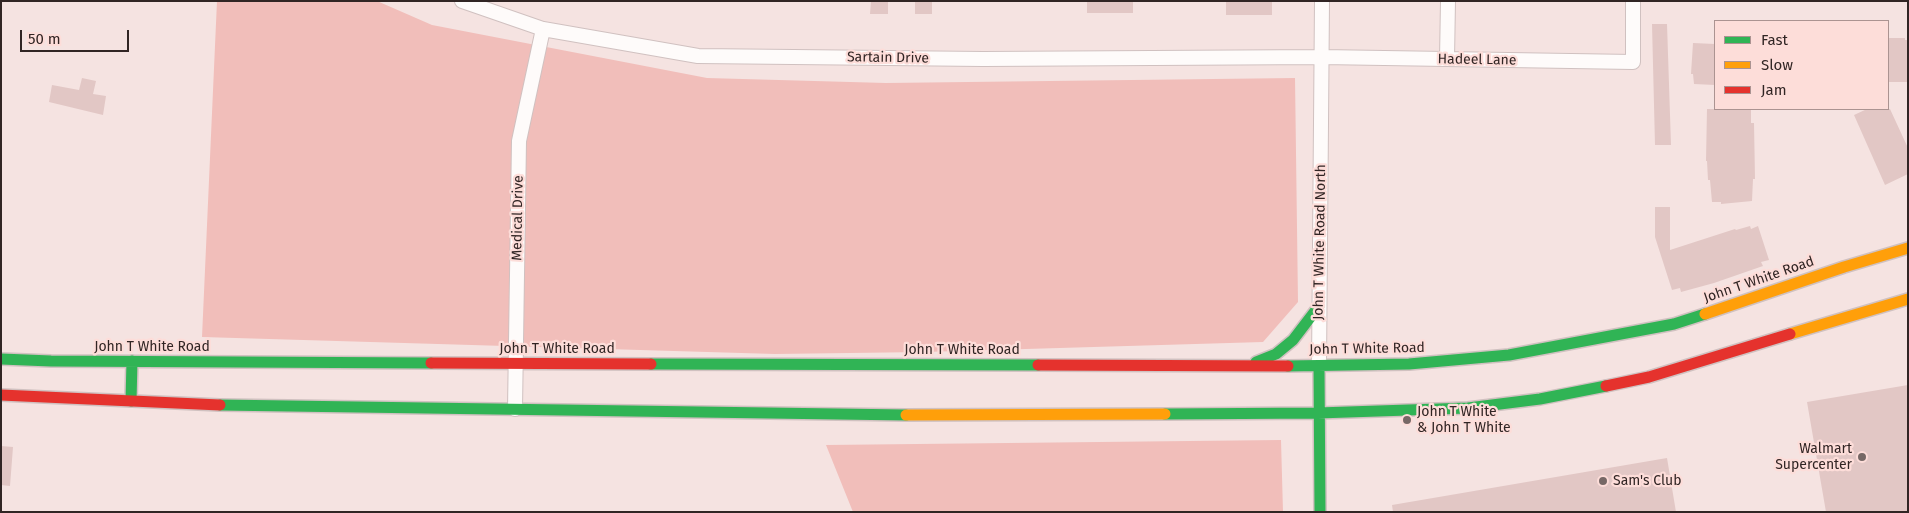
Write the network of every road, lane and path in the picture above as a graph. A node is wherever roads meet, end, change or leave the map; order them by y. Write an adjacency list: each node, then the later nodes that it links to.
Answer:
1 (462, 1): 5 (street, Sartain Drive)
2 (1322, 1): 6 (street, John T White Road North)
3 (1448, 1): 7 (street)
4 (1633, 1): 7 (street, Hadeel Lane)
5 (542, 29): 6 (street, Sartain Drive); 13 (street, Medical Drive)
6 (1322, 57): 7 (street, Hadeel Lane); 10 (street, John T White Road North)
7 (1447, 59)
8 (1908, 248): 15 (main road, John T White Road)
9 (1908, 299): 19 (main road)
10 (1319, 306): 14 (main road); 15 (street, John T White Road North)
11 (1, 359): 12 (main road, John T White Road)
12 (132, 361): 13 (main road, John T White Road); 17 (main road)
13 (516, 364): 14 (main road, John T White Road); 18 (street, Medical Drive)
14 (1250, 365): 15 (main road, John T White Road)
15 (1319, 366): 19 (main road, John T White Road North)
16 (1, 395): 17 (main road)
17 (131, 401): 18 (main road)
18 (515, 409): 19 (main road)
19 (1318, 413): 20 (main road, John T White Road North)
20 (1320, 512)

